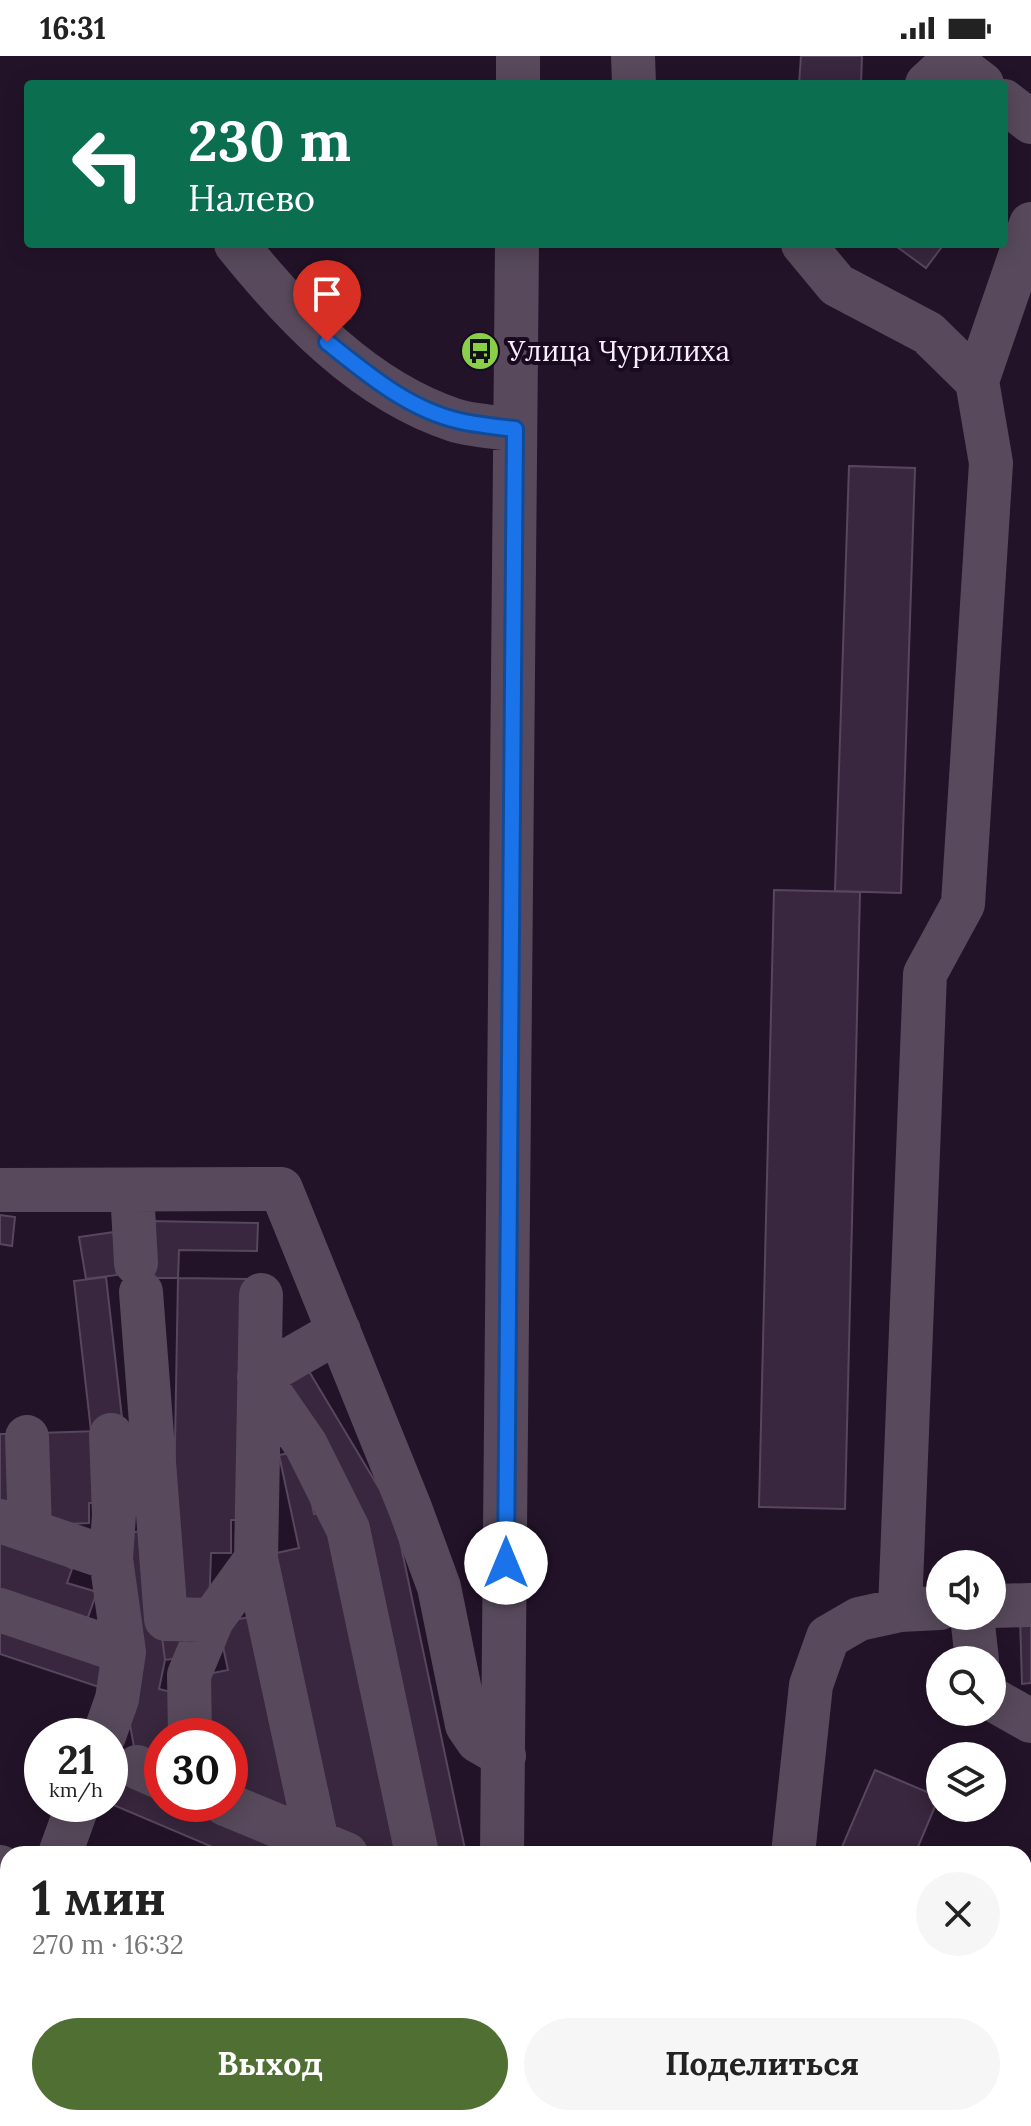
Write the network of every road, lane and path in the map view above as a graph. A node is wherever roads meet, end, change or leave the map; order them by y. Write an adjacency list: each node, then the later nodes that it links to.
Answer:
1 (518, 56): 3 (street)
2 (633, 56): 4 (street)
3 (518, 80)
4 (634, 80)
5 (931, 80): 6 (street)
6 (977, 80)
7 (1008, 104): 8 (street)
8 (1031, 122)
9 (1031, 224): 13 (street)
10 (239, 248): 14 (street)
11 (517, 248): 14 (street)
12 (806, 248): 13 (street)
13 (977, 381): 27 (street)
14 (515, 429): 35 (street)
15 (0, 1190): 16 (street)
16 (132, 1190): 18 (street); 29 (street)
17 (261, 1295): 19 (street)
18 (339, 1331): 19 (street); 35 (street)
19 (259, 1377): 24 (street); 41 (street)
20 (111, 1435): 23 (street)
21 (27, 1437): 22 (street)
22 (15, 1526): 23 (street)
23 (111, 1559): 30 (street)
24 (256, 1559): 29 (street); 40 (street)
25 (1031, 1605): 26 (street)
26 (1006, 1606)
27 (920, 1609): 43 (street)
28 (0, 1610): 30 (street)
29 (212, 1620): 33 (street)
30 (124, 1652): 32 (street)
31 (1006, 1707): 34 (street)
32 (110, 1718)
33 (190, 1718)
34 (1031, 1721)
35 (504, 1756): 42 (street)
36 (248, 1814): 39 (street)
37 (72, 1822): 38 (street)
38 (63, 1846)
39 (326, 1846)
40 (330, 1846)
41 (415, 1846)
42 (502, 1846)
43 (794, 1846)

